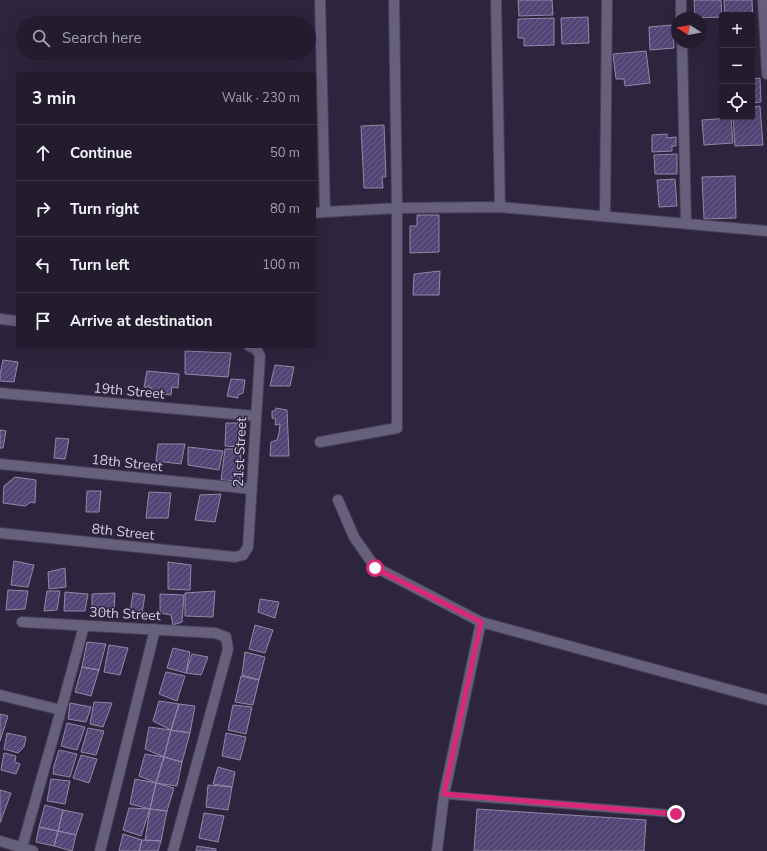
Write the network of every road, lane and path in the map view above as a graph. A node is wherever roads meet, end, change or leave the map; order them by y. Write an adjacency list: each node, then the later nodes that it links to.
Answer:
1 (320, 0): 12 (street)
2 (394, 0): 11 (street)
3 (496, 0): 10 (street)
4 (607, 0): 14 (street)
5 (681, 0): 7 (street)
6 (763, 0): 9 (street)
7 (681, 12)
8 (682, 48): 15 (street)
9 (767, 74)
10 (500, 207): 11 (street); 14 (street)
11 (397, 208): 12 (street); 22 (street)
12 (325, 212): 13 (street)
13 (316, 214)
14 (605, 216): 15 (street)
15 (686, 224): 16 (street)
16 (767, 231)
17 (0, 319): 18 (street)
18 (16, 321)
19 (253, 348): 21 (street, 21st Street)
20 (0, 393): 21 (street, 19th Street)
21 (256, 416): 24 (street, 21st Street)
22 (320, 442)
23 (0, 464): 24 (street, 18th Street)
24 (252, 489): 27 (street, 21st Street)
25 (338, 500): 29 (street)
26 (0, 533): 27 (street, 8th Street)
27 (244, 555)
28 (22, 622): 30 (street, 30th Street)
29 (481, 622): 33 (street); 35 (street)
30 (84, 626): 31 (street, 30th Street); 34 (street)
31 (155, 629): 40 (street); 41 (street, 30th Street)
32 (0, 695): 34 (street)
33 (767, 700)
34 (61, 710): 38 (street)
35 (444, 794): 36 (lane); 42 (street)
36 (676, 814)
37 (0, 841): 38 (street)
38 (22, 849): 39 (street)
39 (33, 851)
40 (100, 851)
41 (173, 851)
42 (437, 851)

